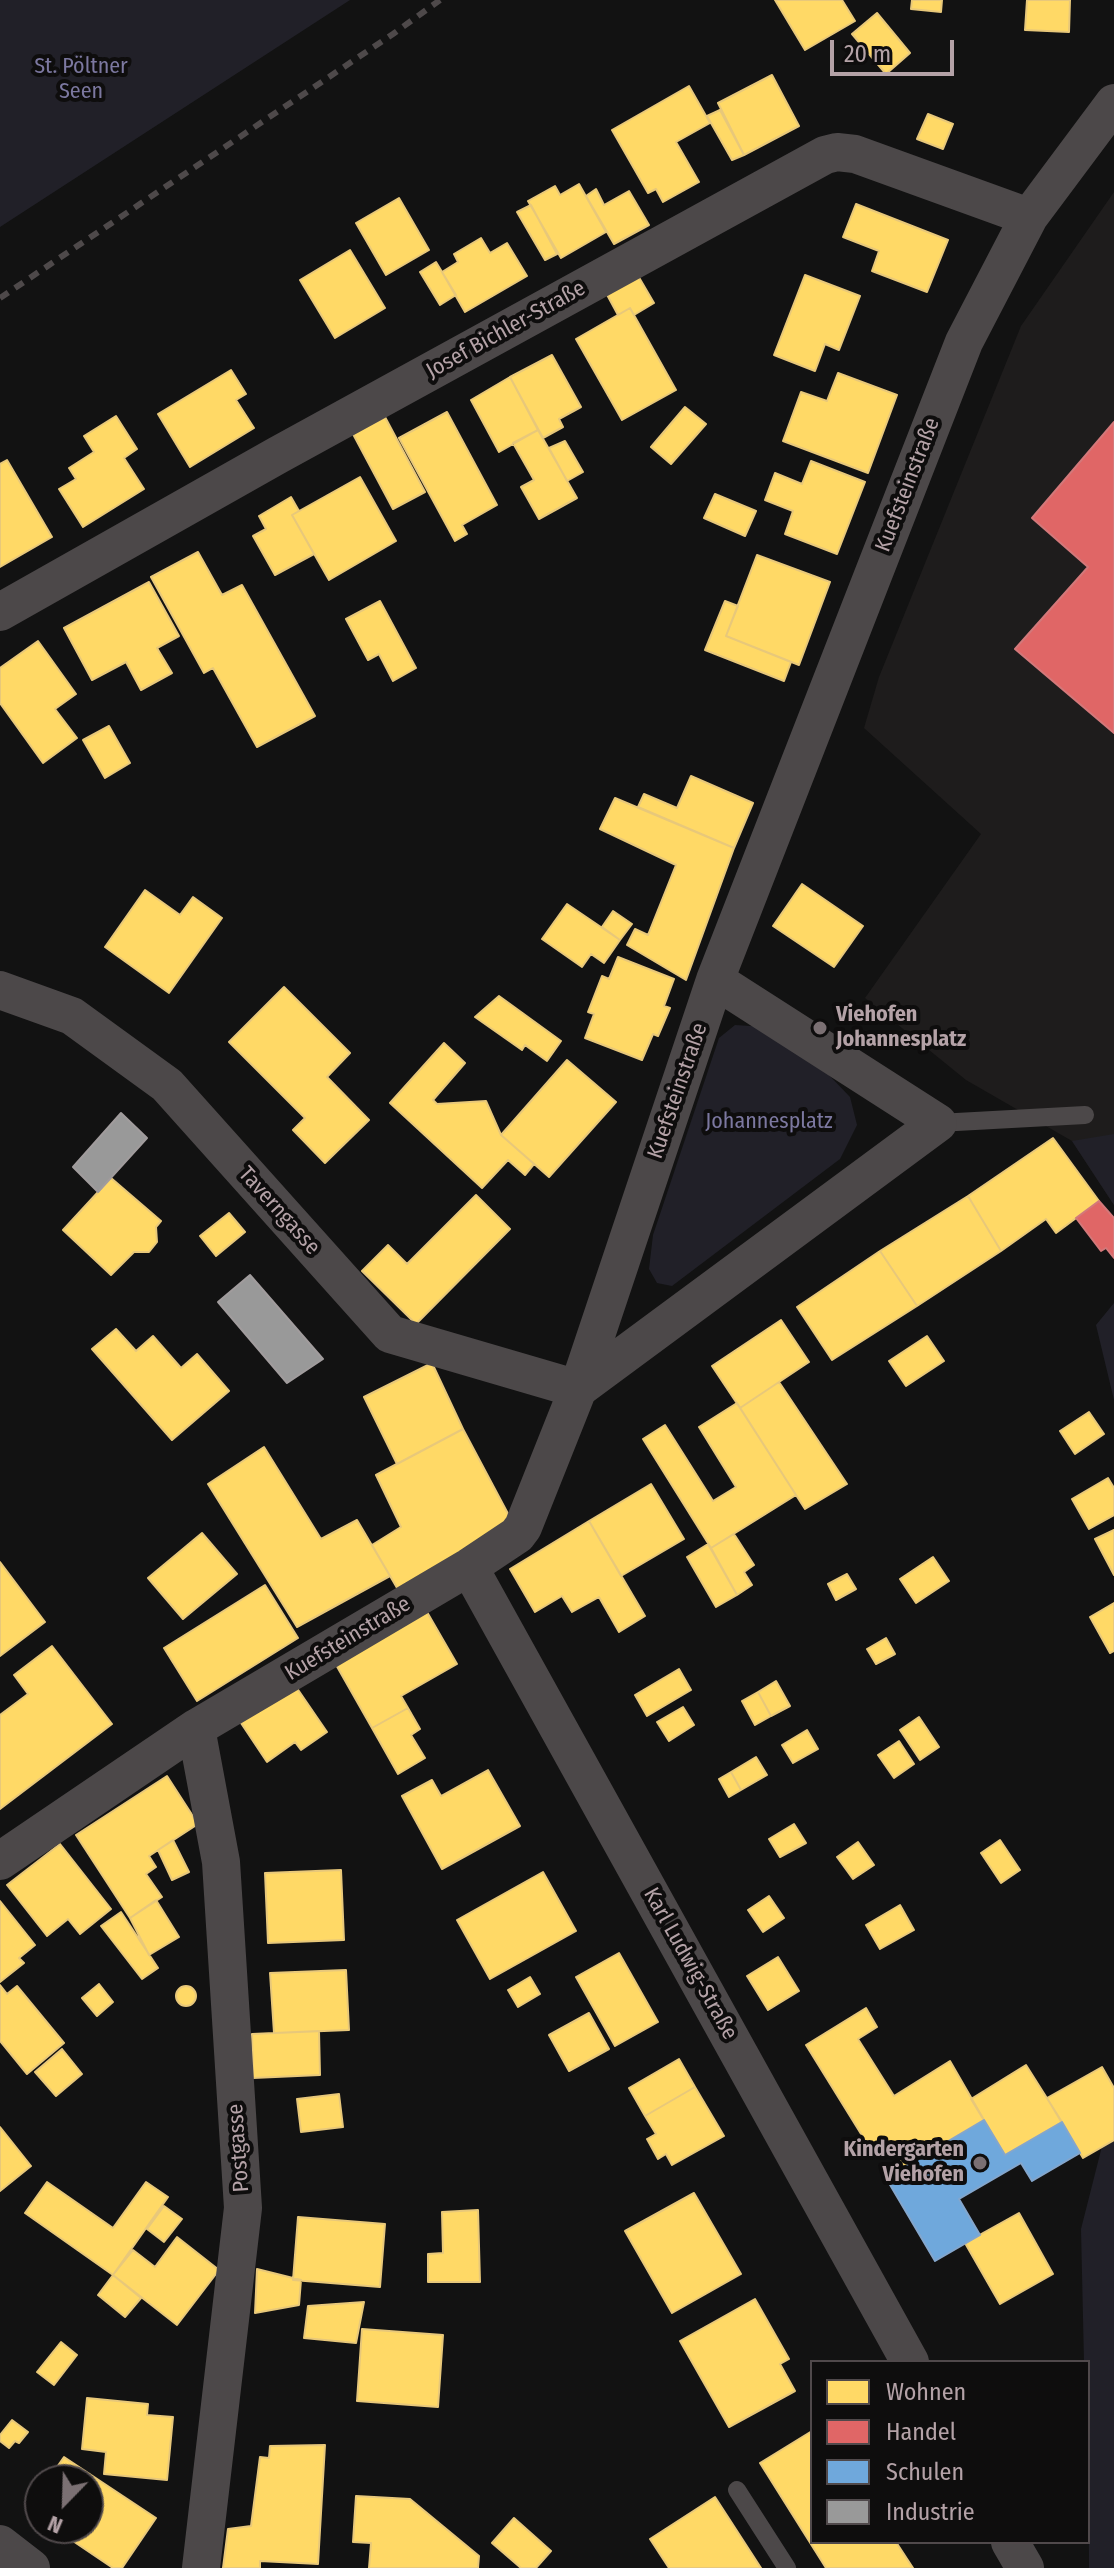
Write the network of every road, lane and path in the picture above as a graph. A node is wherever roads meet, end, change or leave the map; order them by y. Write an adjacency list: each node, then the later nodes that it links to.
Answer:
1 (1114, 103): 2 (street, Kuefsteinstraße)
2 (1029, 217): 3 (street, Josef Bichler-Straße); 4 (street, Kuefsteinstraße)
3 (0, 612)
4 (715, 980): 7 (street); 8 (street, Kuefsteinstraße)
5 (0, 990): 8 (street, Taverngasse)
6 (1085, 1115): 7 (lane)
7 (938, 1123): 8 (street)
8 (578, 1389): 9 (street, Kuefsteinstraße)
9 (469, 1567): 10 (street, Kuefsteinstraße); 12 (street, Karl Ludwig-Straße)
10 (196, 1728): 11 (street, Kuefsteinstraße); 17 (street, Postgasse)
11 (0, 1861)
12 (909, 2360)
13 (737, 2490): 18 (lane)
14 (0, 2544): 16 (street)
15 (1011, 2544): 19 (street)
16 (31, 2568)
17 (201, 2568)
18 (787, 2568)
19 (1025, 2568)

